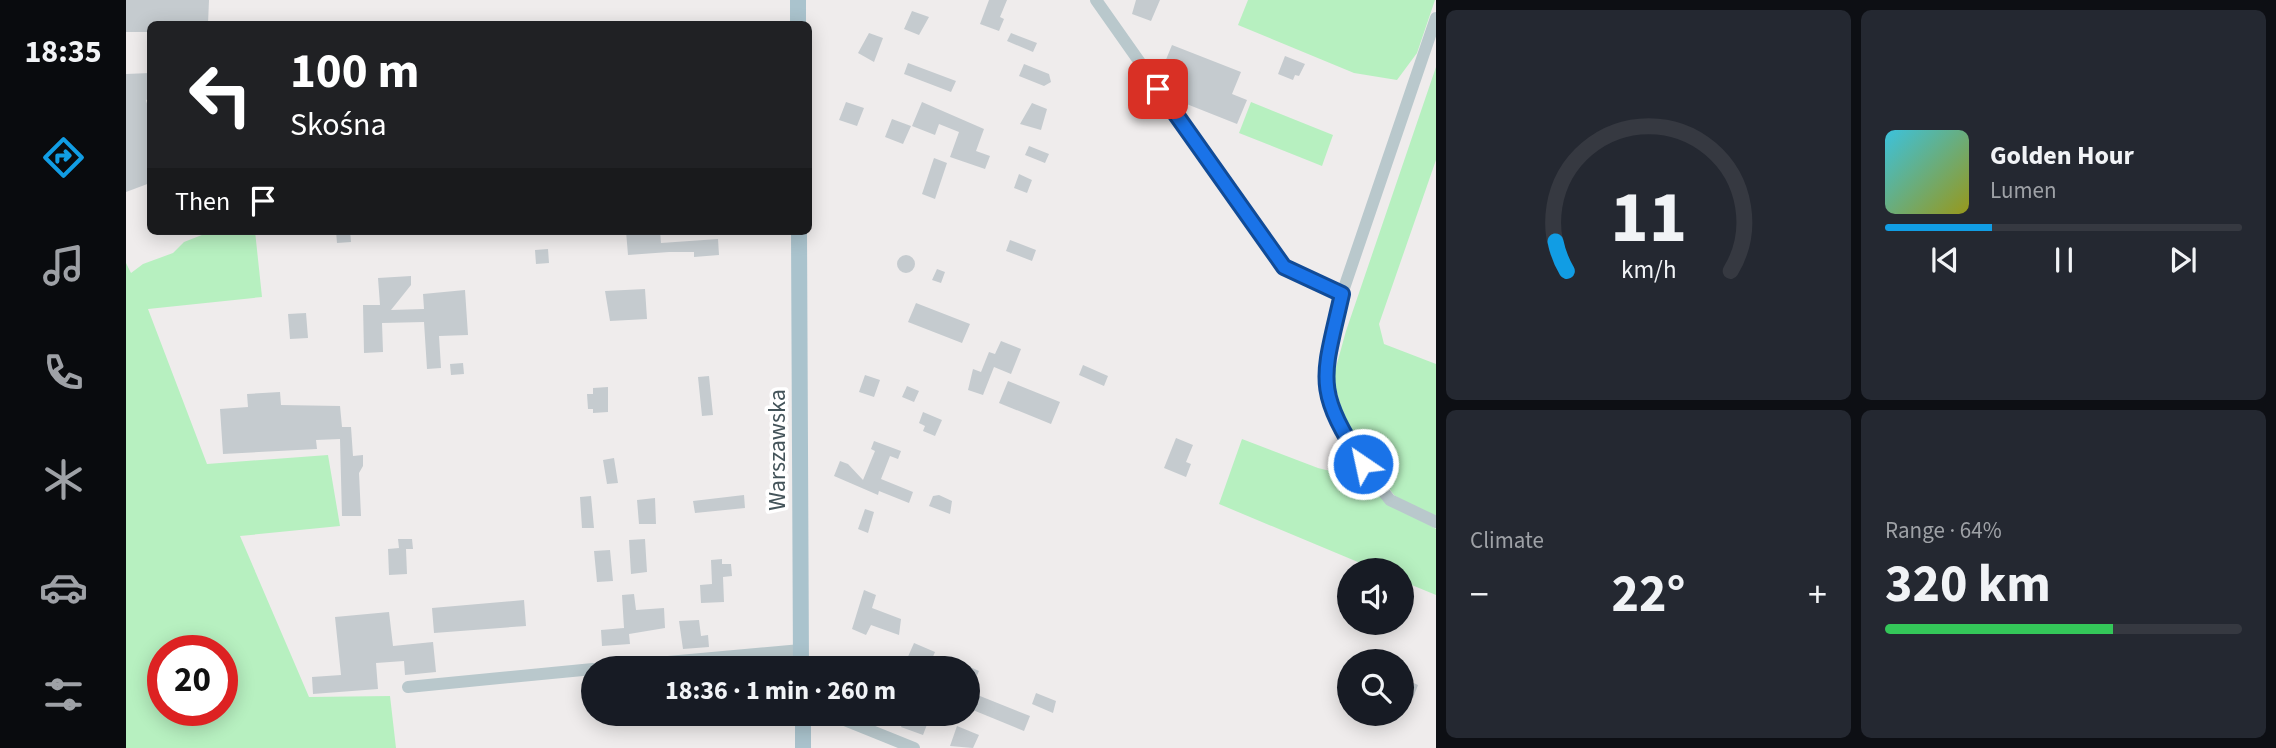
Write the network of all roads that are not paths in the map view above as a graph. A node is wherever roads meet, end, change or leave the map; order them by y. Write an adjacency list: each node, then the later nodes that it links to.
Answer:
1 (798, 0): 4 (main road)
2 (1096, 0): 6 (street)
3 (1436, 18): 6 (street)
4 (799, 21)
5 (799, 235): 8 (main road, Warszawska)
6 (1342, 294): 7 (street)
7 (1436, 522)
8 (801, 650): 9 (street); 10 (main road, Warszawska)
9 (735, 656)
10 (801, 656)
11 (581, 670): 12 (street)
12 (408, 687)
13 (803, 726): 15 (main road)
14 (859, 726): 16 (street)
15 (803, 748)
16 (914, 748)

